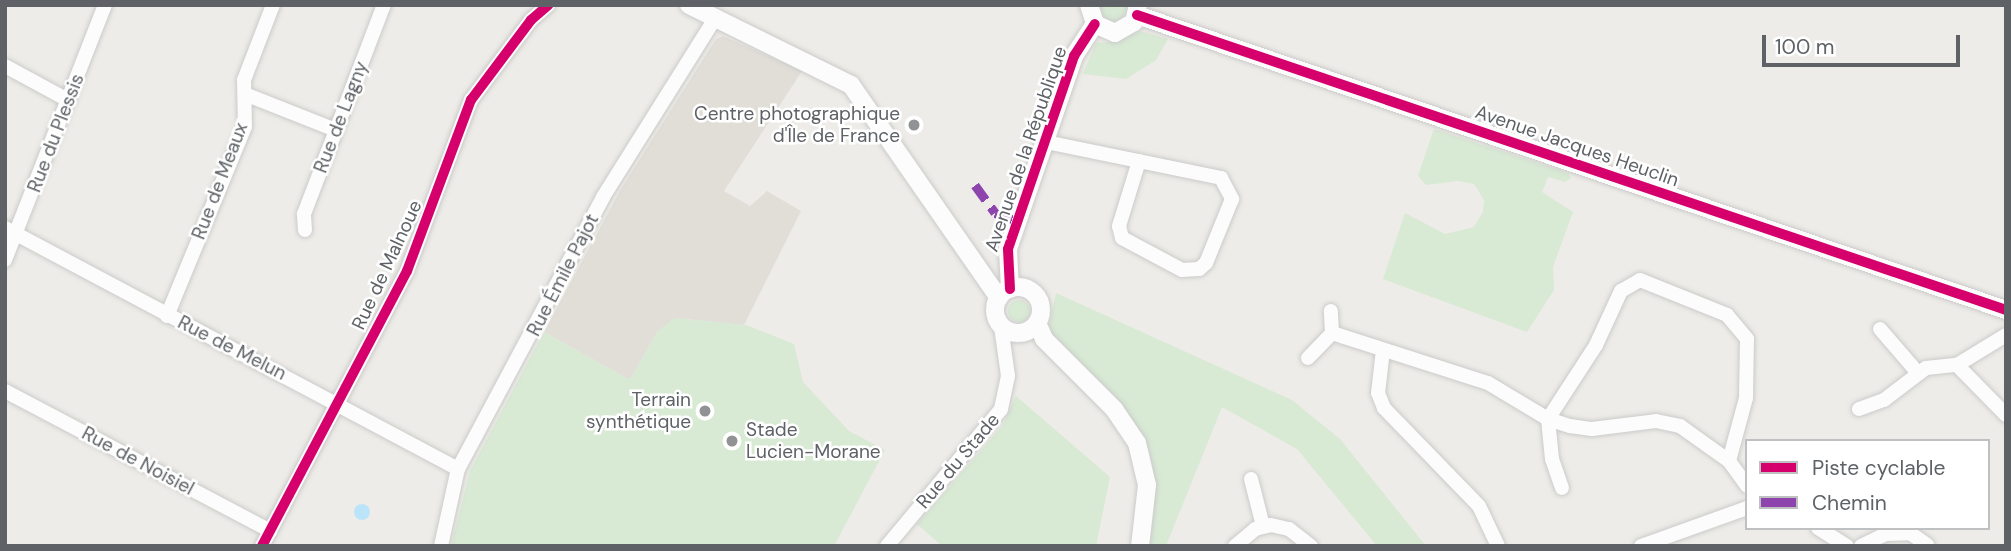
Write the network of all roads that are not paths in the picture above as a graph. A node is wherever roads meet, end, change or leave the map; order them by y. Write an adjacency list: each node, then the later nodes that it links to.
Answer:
1 (104, 5): 12 (street, Rue du Plessis)
2 (273, 5): 11 (street, Rue de Meaux)
3 (384, 5): 13 (street, Rue de Lagny)
4 (548, 5): 33 (street, Rue de Malnoue)
5 (689, 5): 8 (street, Avenue de la République)
6 (1089, 5): 9 (street)
7 (1137, 10): 9 (street); 20 (street, Avenue Jacques Heuclin)
8 (716, 17): 19 (street, Avenue de la République); 38 (street, Rue Émile Pajot)
9 (1095, 24): 14 (street, Avenue de la République)
10 (5, 66): 12 (street)
11 (245, 94): 13 (street); 22 (street, Rue de Meaux)
12 (68, 100): 17 (street, Rue du Plessis)
13 (336, 130): 16 (street, Rue de Lagny)
14 (1046, 142): 15 (street); 19 (street, Avenue de la République)
15 (1139, 161): 15 (street)
16 (305, 230)
17 (12, 231): 18 (street, Rue du Plessis); 22 (street, Rue de Melun)
18 (5, 260)
19 (1004, 293): 23 (street); 24 (street)
20 (2006, 310)
21 (1331, 311): 26 (street)
22 (167, 316): 33 (street, Rue de Melun)
23 (1001, 326): 24 (street); 50 (street, Rue du Stade)
24 (1031, 328): 51 (street); 52 (street)
25 (1880, 329): 31 (street)
26 (1332, 333): 28 (street); 29 (street)
27 (2006, 335): 30 (street)
28 (1383, 350): 36 (street); 55 (street)
29 (1308, 358)
30 (1957, 365): 31 (street); 35 (street)
31 (1918, 373): 34 (street)
32 (5, 391): 45 (street, Rue de Noisiel)
33 (339, 403): 38 (street, Rue de Melun); 45 (street, Rue de Malnoue)
34 (1860, 409)
35 (2006, 415)
36 (1548, 419): 37 (street); 37 (street); 41 (street)
37 (1728, 461): 40 (street)
38 (458, 469): 49 (street, Rue Émile Pajot)
39 (1251, 479): 43 (street)
40 (1745, 483)
41 (1562, 488)
42 (1745, 509): 56 (street)
43 (1263, 526): 53 (street); 54 (street)
44 (1821, 530): 57 (street)
45 (270, 531): 48 (street, Rue de Malnoue)
46 (1911, 531): 47 (street); 58 (street)
47 (1927, 545)
48 (262, 546)
49 (441, 546)
50 (887, 546)
51 (1131, 546)
52 (1140, 546)
53 (1235, 546)
54 (1311, 546)
55 (1498, 546)
56 (1641, 546)
57 (1847, 546)
58 (1861, 546)

